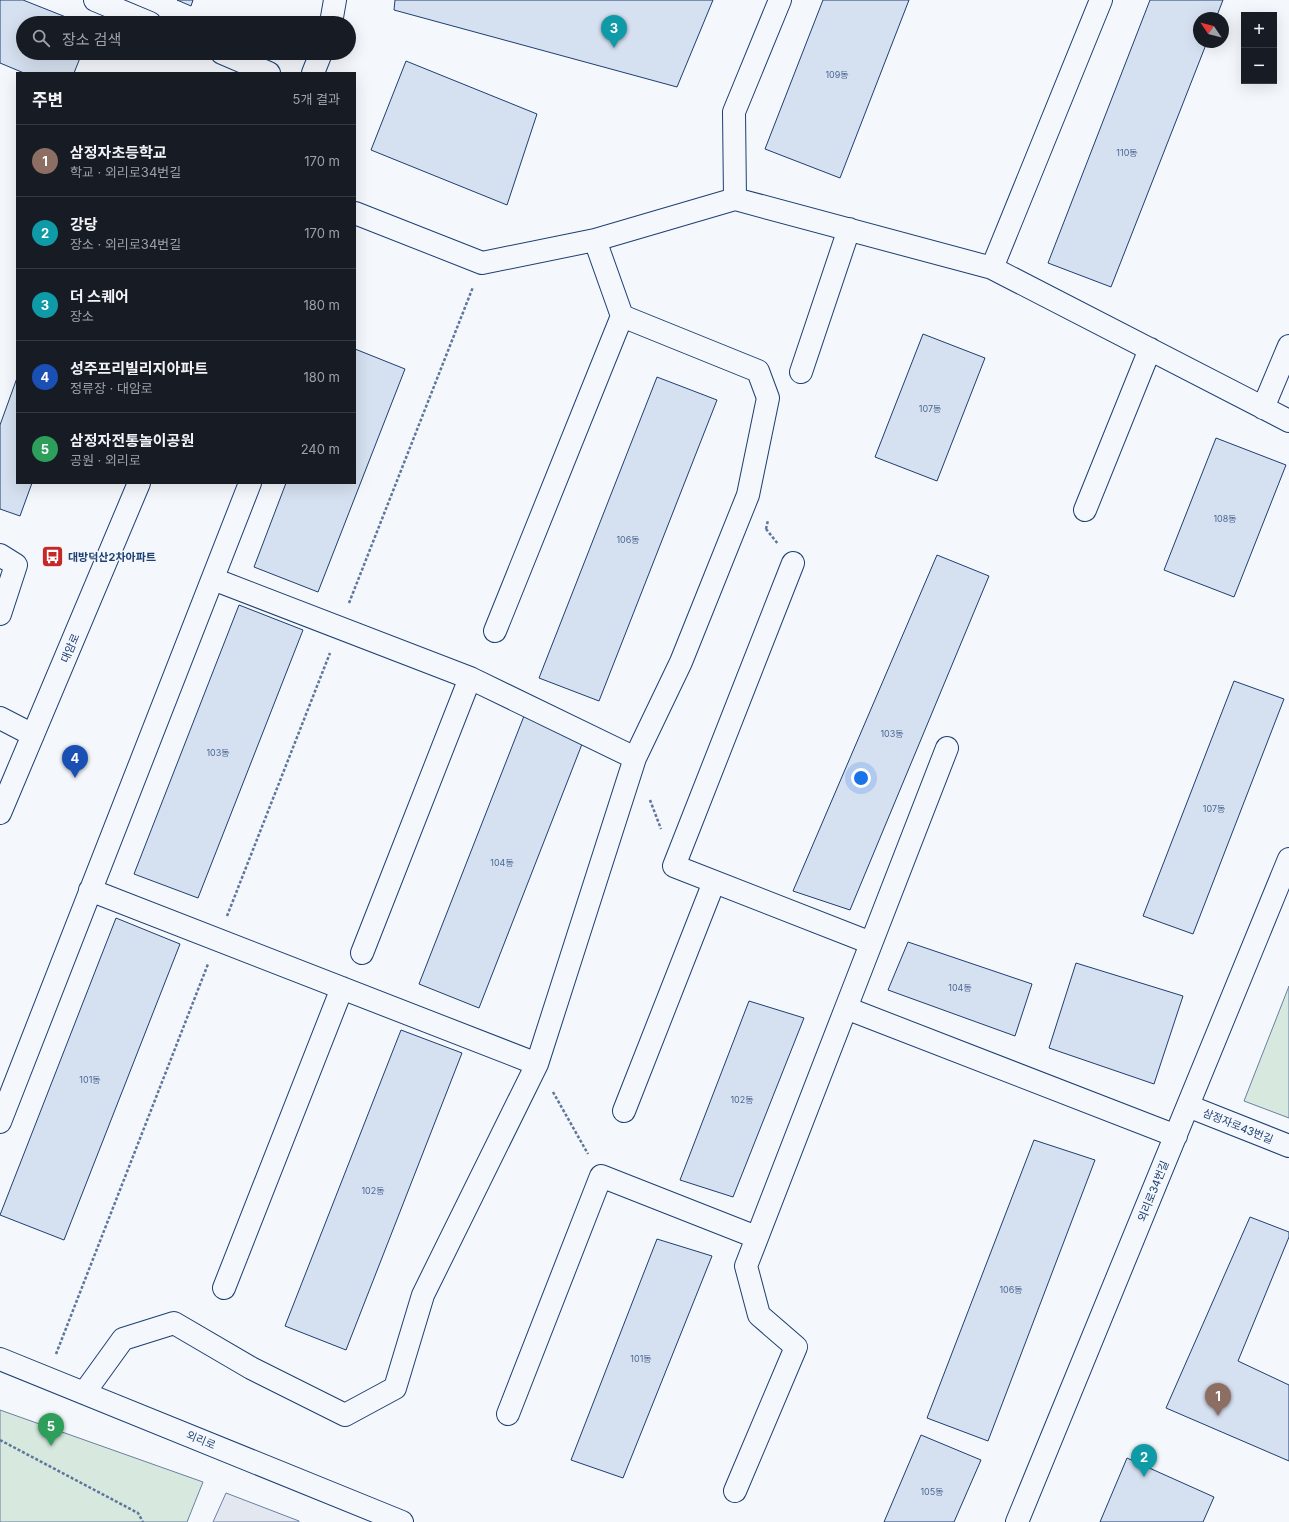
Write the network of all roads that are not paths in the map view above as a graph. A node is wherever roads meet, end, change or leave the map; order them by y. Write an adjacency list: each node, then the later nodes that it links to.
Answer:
1 (95, 0): 5 (street)
2 (336, 0): 6 (street)
3 (780, 0): 11 (street)
4 (1101, 0): 15 (street)
5 (133, 16)
6 (333, 16)
7 (238, 60): 9 (street)
8 (318, 60): 10 (street)
9 (267, 72)
10 (313, 72)
11 (735, 199): 13 (street); 14 (street)
12 (356, 213): 14 (street)
13 (849, 229): 15 (street); 19 (street)
14 (595, 240): 16 (street)
15 (992, 268): 18 (street)
16 (622, 316): 29 (street); 34 (street)
17 (1289, 346): 20 (street)
18 (1150, 349): 20 (street); 24 (street)
19 (801, 372)
20 (1263, 408): 21 (street)
21 (1289, 421)
22 (139, 484): 32 (street, 대암로)
23 (250, 484): 27 (street)
24 (1085, 510)
25 (0, 555): 28 (street)
26 (793, 563): 37 (street)
27 (213, 579): 30 (street); 38 (street)
28 (0, 614)
29 (495, 631)
30 (470, 678): 34 (street); 40 (street)
31 (0, 718): 32 (street)
32 (33, 735): 35 (street, 대암로)
33 (947, 748): 39 (street)
34 (635, 758): 43 (street)
35 (0, 813)
36 (1289, 859): 44 (street, 외리로34번길)
37 (714, 882): 39 (street); 45 (street)
38 (90, 890): 41 (street); 46 (street)
39 (871, 943): 42 (street)
40 (362, 953)
41 (342, 988): 43 (street); 50 (street)
42 (846, 1008): 47 (street); 49 (street)
43 (537, 1064): 52 (street)
44 (1188, 1106): 47 (street, 외리로34번길); 48 (street, 삼정자로43번길)
45 (624, 1111)
46 (0, 1122)
47 (1176, 1136): 56 (street, 외리로34번길)
48 (1289, 1146)
49 (756, 1237): 53 (street); 54 (street)
50 (224, 1288)
51 (0, 1358): 52 (street, 외리로)
52 (84, 1393): 55 (street, 외리로)
53 (508, 1414)
54 (735, 1491)
55 (402, 1522)
56 (1017, 1522)

